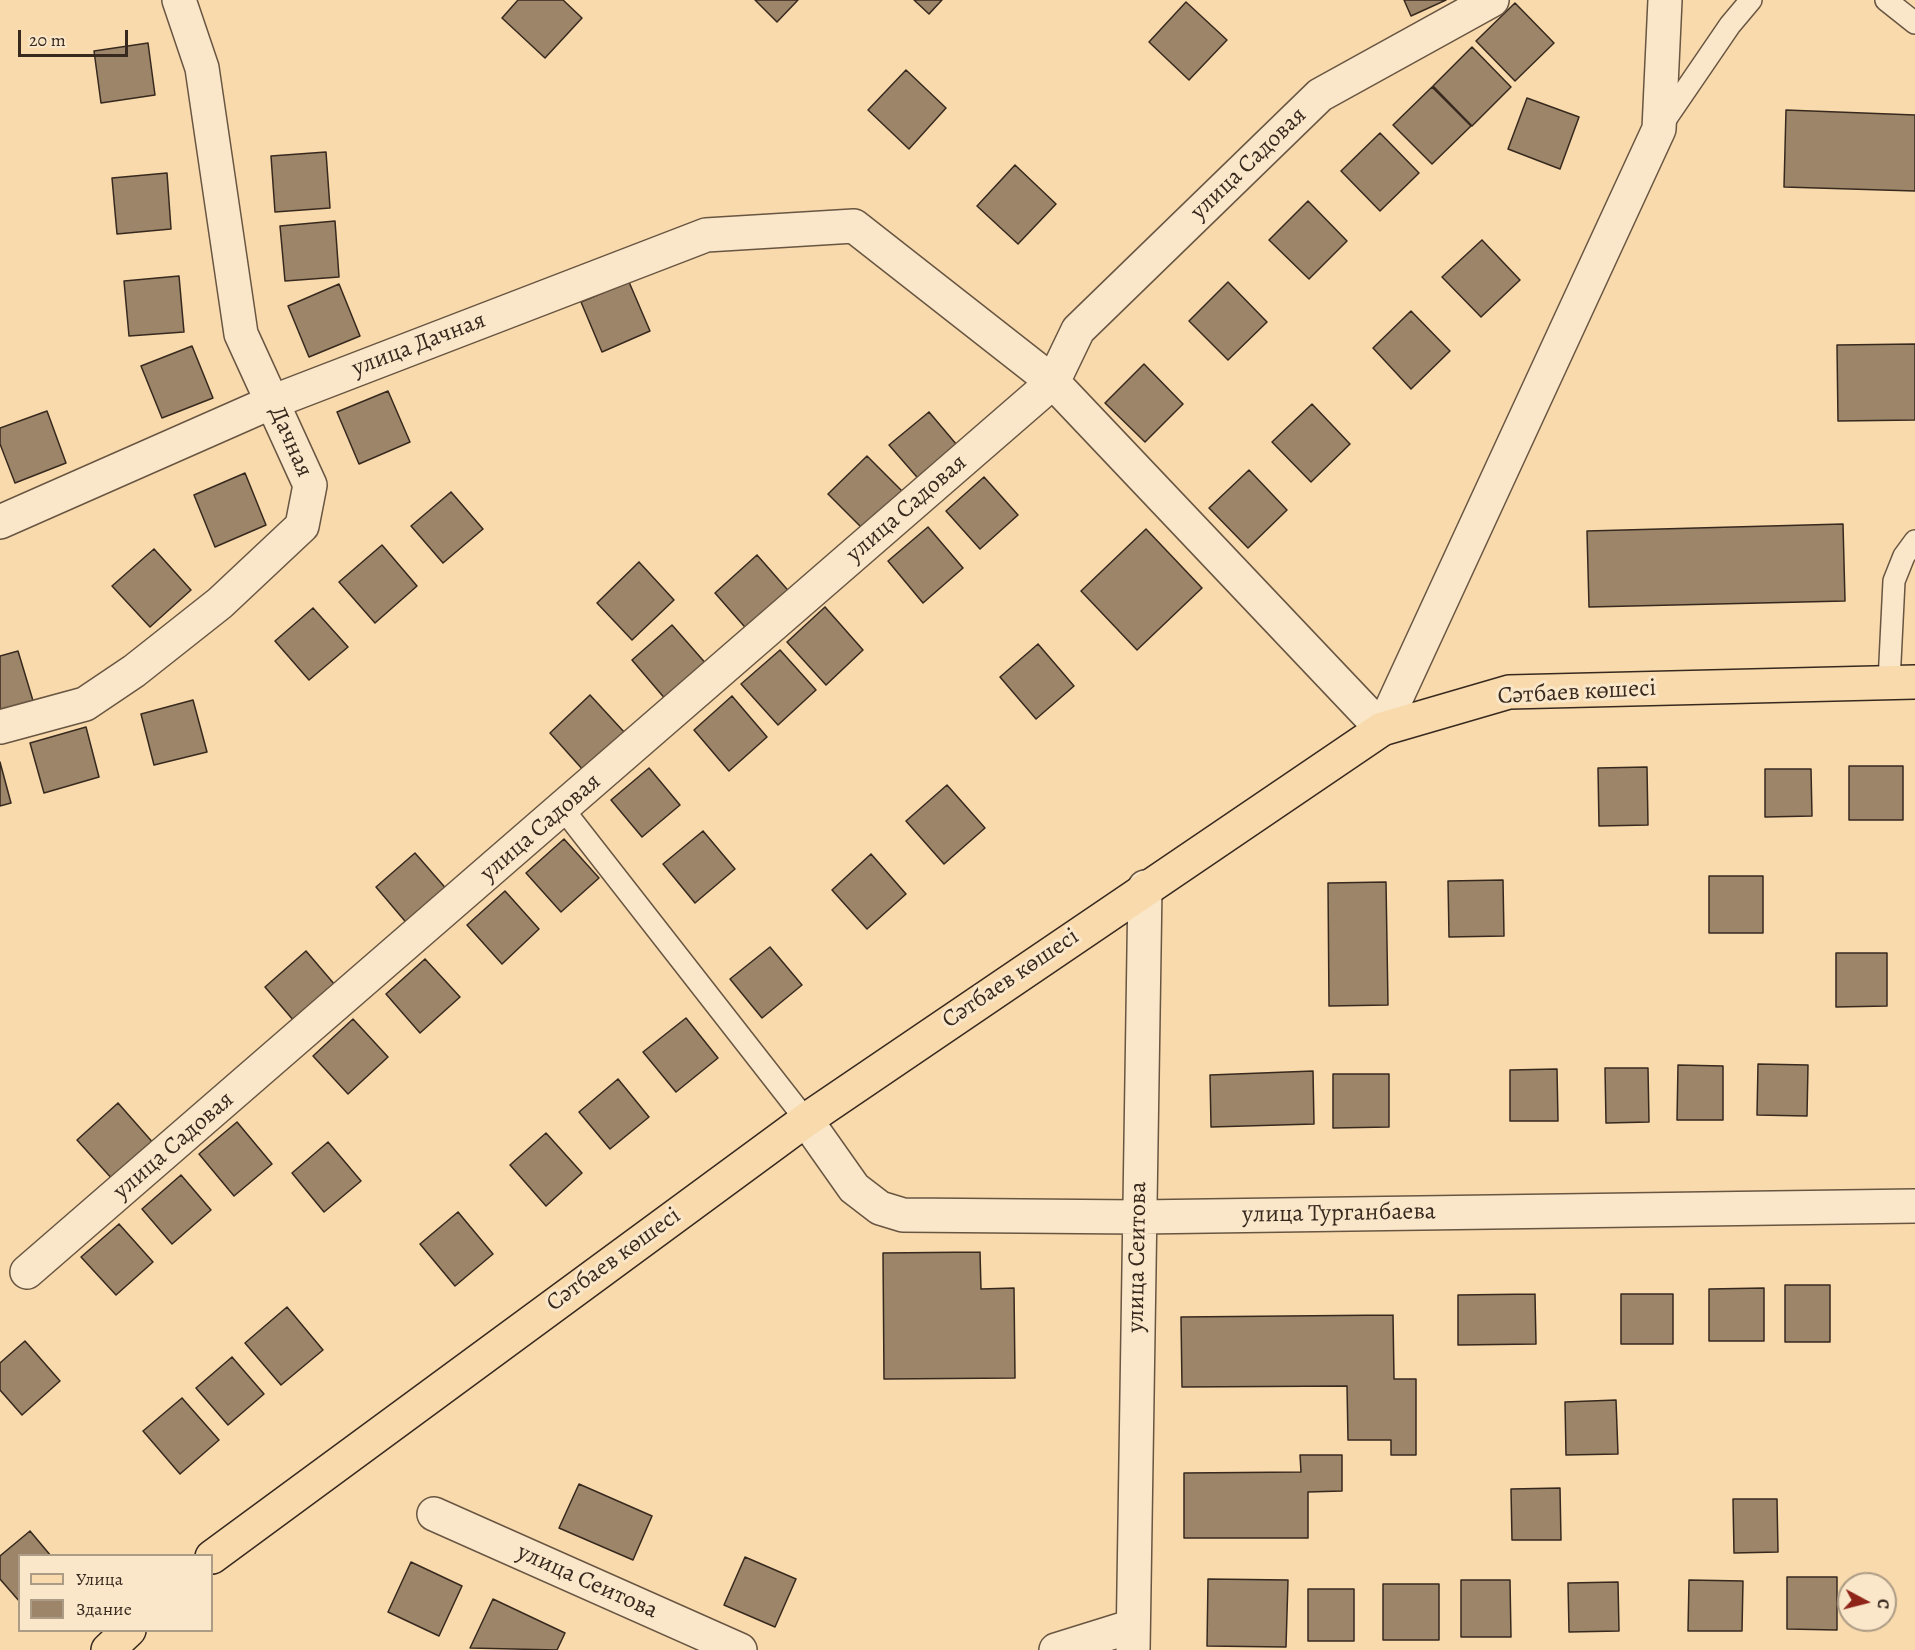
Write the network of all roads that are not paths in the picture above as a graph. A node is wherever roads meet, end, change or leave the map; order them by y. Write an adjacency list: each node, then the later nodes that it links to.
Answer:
1 (179, 0): 9 (street, Дачная)
2 (1492, 0): 8 (street, улица Садовая)
3 (1665, 0): 7 (street)
4 (1751, 0): 7 (lane)
5 (1886, 0): 6 (lane)
6 (1915, 23)
7 (1659, 129): 14 (street)
8 (1053, 382): 9 (street, улица Дачная); 14 (street); 15 (street, улица Садовая)
9 (272, 402): 10 (street, улица Дачная); 13 (street, Дачная)
10 (0, 522)
11 (1915, 541): 12 (lane)
12 (1902, 682): 14 (main road, Сәтбаев көшесі)
13 (0, 727)
14 (1382, 729): 16 (main road, Сәтбаев көшесі)
15 (563, 809): 17 (lane); 20 (street, улица Садовая)
16 (1145, 887): 17 (main road, Сәтбаев көшесі); 19 (street, улица Сеитова)
17 (806, 1120): 19 (street, улица Турганбаева); 22 (main road, Сәтбаев көшесі)
18 (1915, 1206): 19 (street, улица Турганбаева)
19 (1138, 1217): 24 (street, улица Сеитова)
20 (27, 1272)
21 (434, 1514): 26 (street, улица Сеитова)
22 (213, 1556)
23 (127, 1632): 25 (main road)
24 (1133, 1638): 27 (street, улица Сеитова)
25 (108, 1650)
26 (740, 1650)
27 (1056, 1650)

